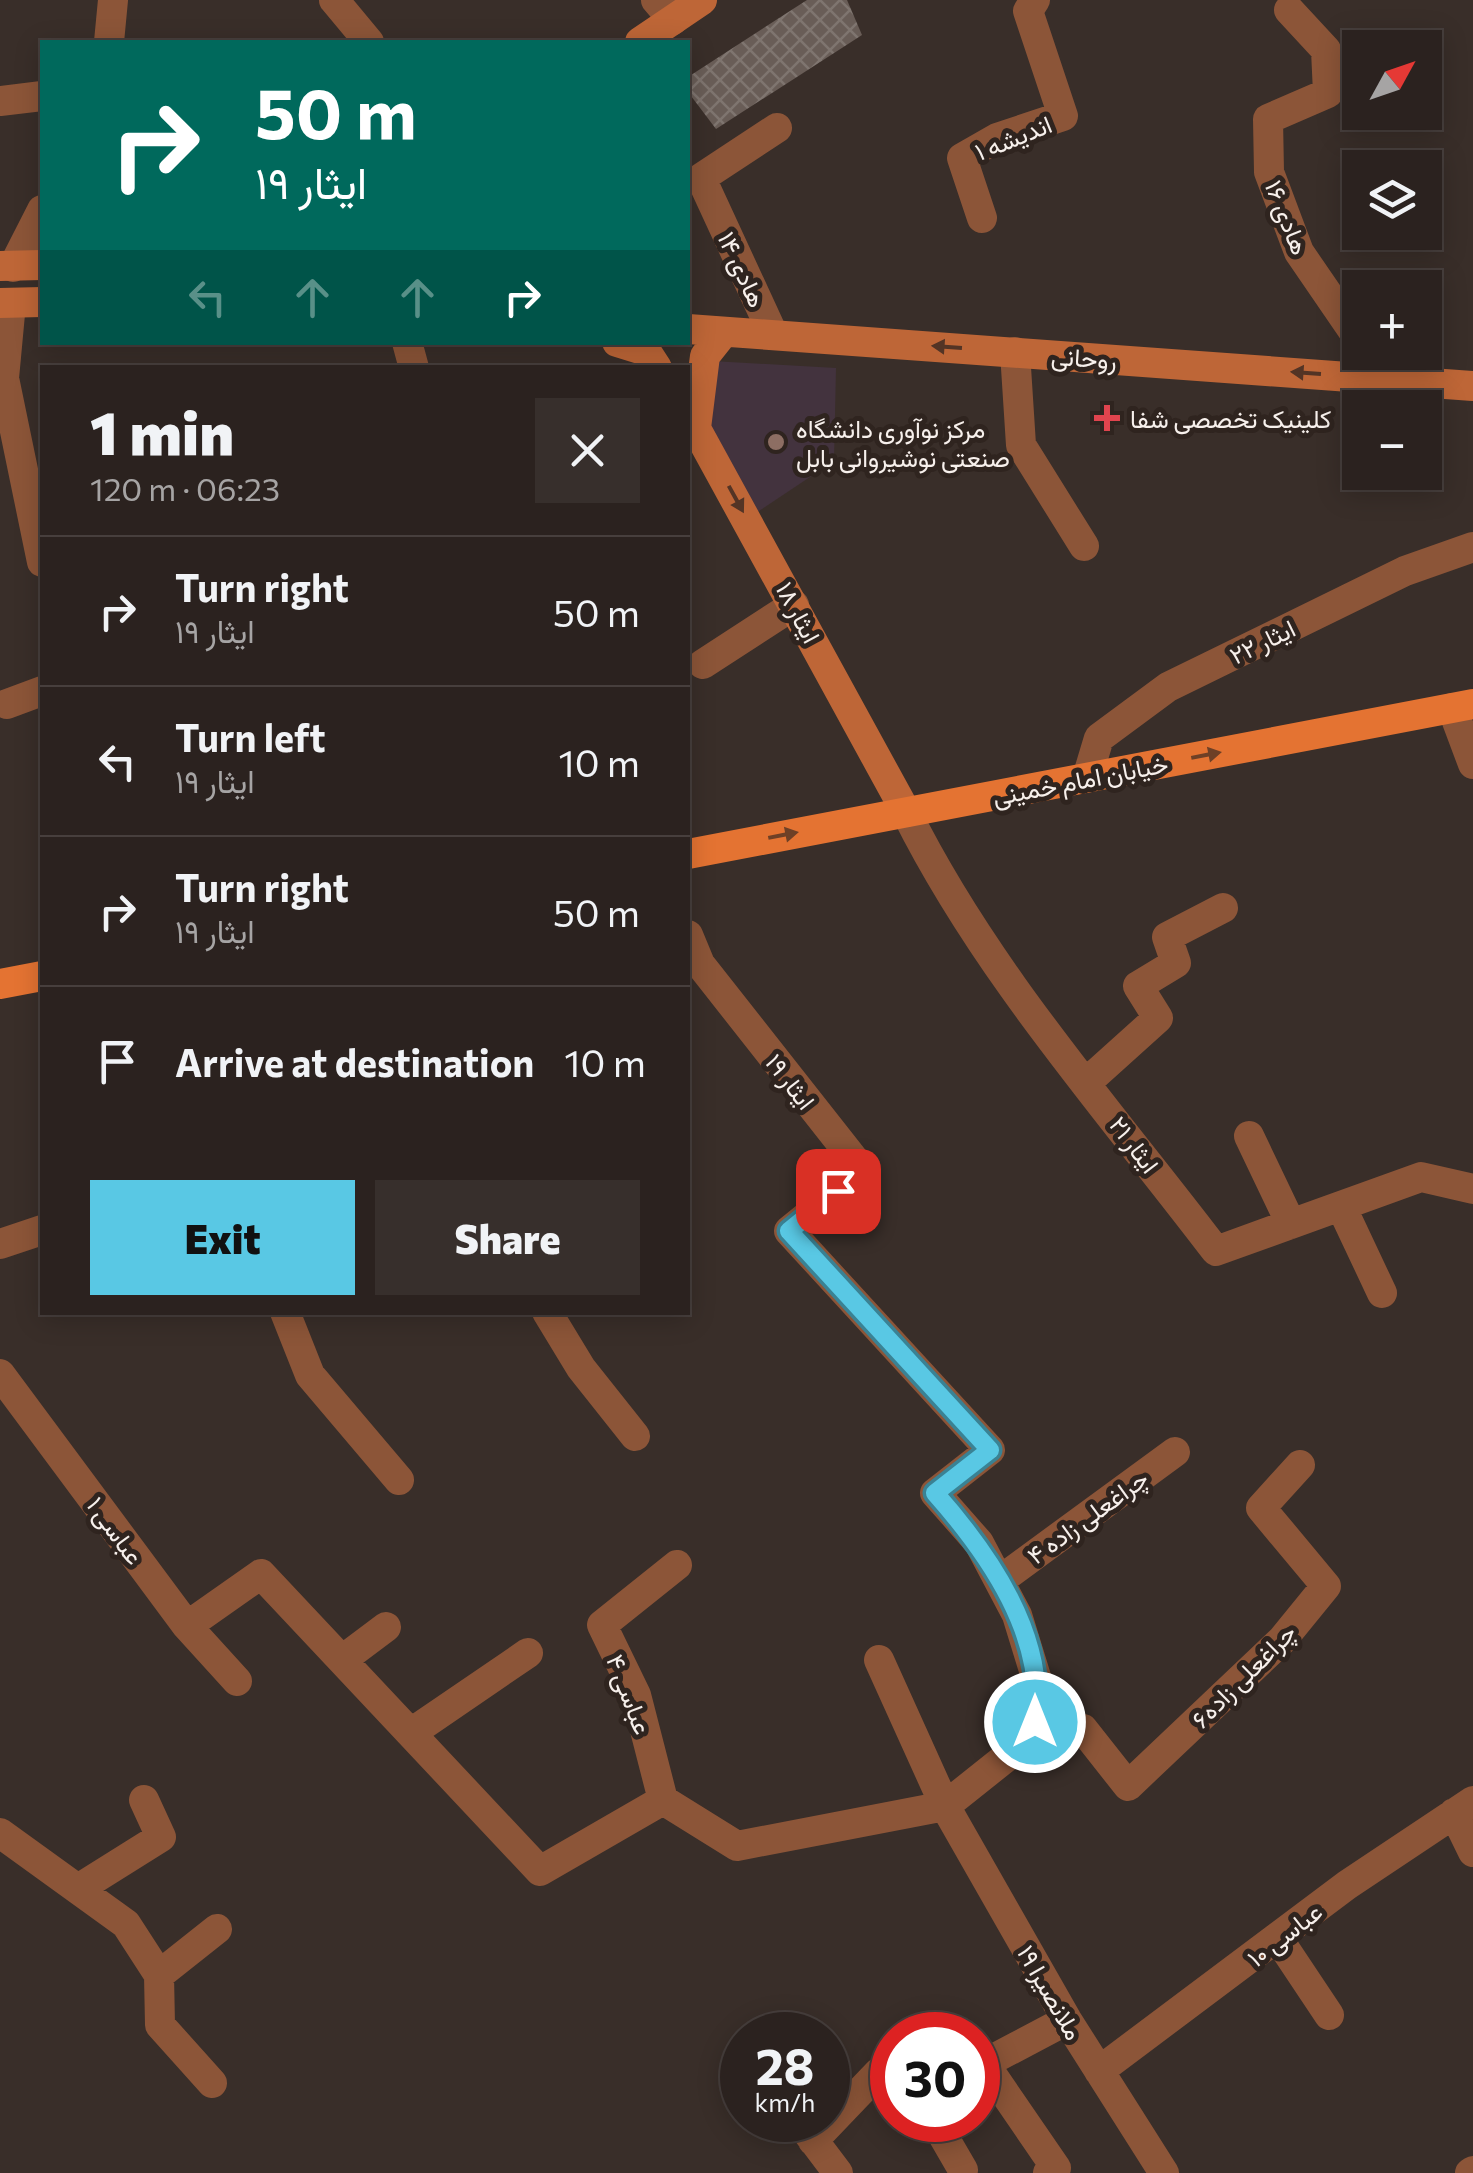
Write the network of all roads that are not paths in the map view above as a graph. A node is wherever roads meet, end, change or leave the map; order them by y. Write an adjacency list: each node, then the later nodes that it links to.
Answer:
1 (113, 0): 7 (street)
2 (334, 0): 8 (street)
3 (702, 0): 5 (main road)
4 (1035, 0): 14 (street, اندیشه ۱)
5 (665, 10): 9 (main road)
6 (1288, 10): 18 (street, هادی ۱۶)
7 (109, 40)
8 (367, 40)
9 (642, 40)
10 (40, 96): 11 (street)
11 (0, 101)
12 (777, 128): 20 (street, هادی ۱۴)
13 (40, 215): 15 (street)
14 (982, 218)
15 (19, 266)
16 (40, 302): 17 (main road)
17 (6, 303): 26 (street)
18 (1342, 314)
19 (702, 331): 20 (main road, روحانی); 25 (main road)
20 (773, 334): 21 (main road, روحانی, one-way to 20)
21 (1015, 352): 23 (main road, روحانی, one-way to 21); 27 (street)
22 (1380, 370): 23 (street)
23 (1386, 380): 24 (main road, روحانی)
24 (1473, 386)
25 (690, 426): 30 (main road, ایثار ۱۸, one-way to 30)
26 (11, 465): 29 (street)
27 (1084, 546)
28 (1473, 547): 36 (street, ایثار ۲۲)
29 (40, 556)
30 (794, 605): 31 (street); 37 (main road, ایثار ۱۸)
31 (703, 664)
32 (40, 692): 33 (street)
33 (7, 704)
34 (1463, 706): 35 (street); 36 (main road, خیابان امام خمینی, one-way to 34)
35 (1473, 764)
36 (1087, 778): 37 (main road, خیابان امام خمینی)
37 (906, 812): 38 (main road, خیابان امام خمینی, one-way to 37); 43 (street, ایثار ۲۱)
38 (690, 854)
39 (1224, 908): 43 (street)
40 (694, 966): 59 (street, ایثار ١٩)
41 (40, 976): 42 (main road)
42 (0, 984)
43 (1088, 1082): 47 (street, ایثار ۲۱)
44 (1250, 1136): 47 (street)
45 (1473, 1189): 46 (street, ایثار ۲۱)
46 (1341, 1206): 47 (street, ایثار ۲۱); 50 (street)
47 (1292, 1224)
48 (40, 1231): 49 (street)
49 (0, 1244)
50 (1382, 1293)
51 (287, 1315): 57 (street)
52 (549, 1315): 54 (street)
53 (0, 1374): 60 (street, عباسی ۱)
54 (635, 1436)
55 (1176, 1452): 59 (street, چراغعلی زاده ۴)
56 (1300, 1466): 66 (street, چراغعلی زاده۶)
57 (399, 1480)
58 (678, 1565): 69 (street, عباسی ۴)
59 (999, 1581): 66 (street, ایثار ١٩)
60 (187, 1626): 63 (street); 65 (street, عباسی ۱)
61 (386, 1628): 63 (street)
62 (528, 1653): 67 (street)
63 (342, 1660): 67 (street)
64 (880, 1660): 70 (street, ملانصیرا ۱۹)
65 (237, 1681)
66 (1035, 1722): 70 (street)
67 (411, 1733): 69 (street)
68 (144, 1800): 74 (street)
69 (663, 1800): 70 (street)
70 (945, 1806): 79 (street, ملانصیرا ۱۹)
71 (1463, 1807): 73 (street); 76 (street, عباسی ۱۰)
72 (0, 1833): 74 (street)
73 (1473, 1852)
74 (78, 1889): 77 (street)
75 (218, 1929): 77 (street)
76 (1279, 1940): 78 (street); 81 (street, عباسی ۱۰)
77 (159, 1975): 83 (street)
78 (1329, 2014)
79 (1067, 2020): 80 (street); 81 (street, ملانصیرا ۱۹)
80 (1000, 2055)
81 (1099, 2071): 91 (street, ملانصیرا ۱۹)
82 (870, 2079): 85 (street)
83 (212, 2083)
84 (1000, 2092): 90 (street)
85 (850, 2095)
86 (815, 2142): 89 (street)
87 (947, 2142): 88 (street)
88 (964, 2170)
89 (838, 2173)
90 (1048, 2173)
91 (1164, 2173)

